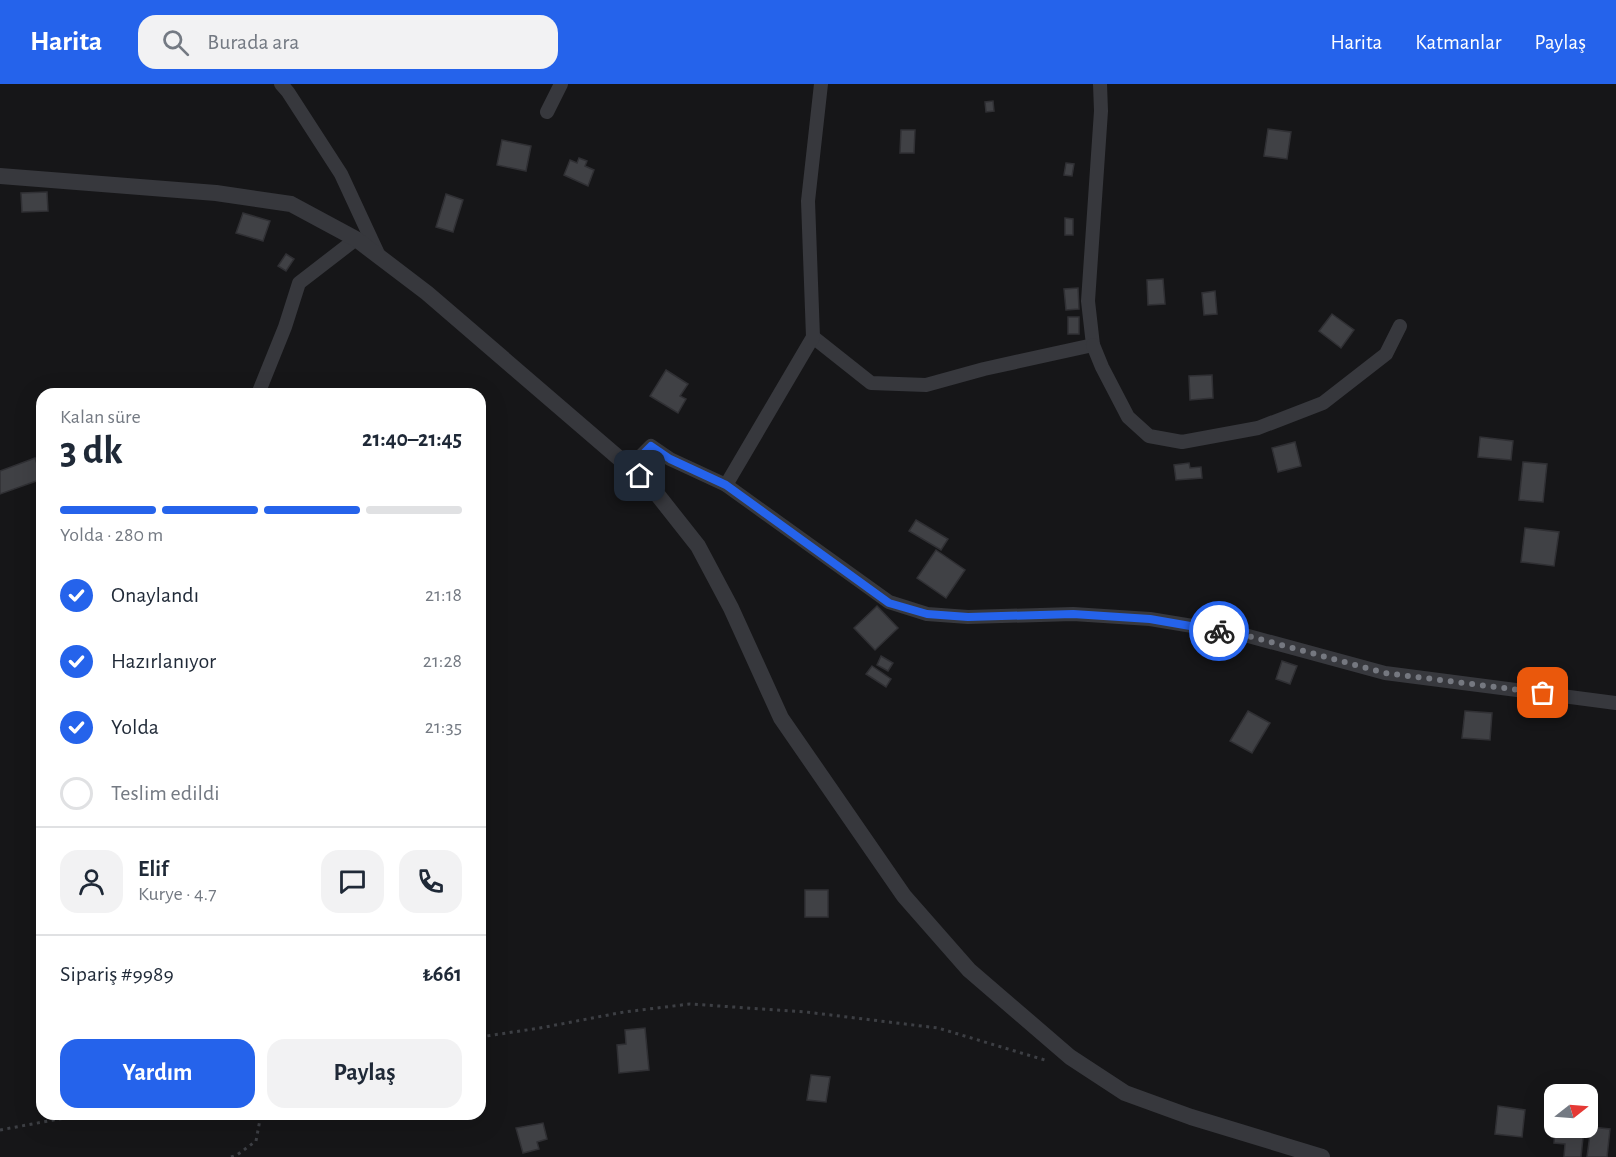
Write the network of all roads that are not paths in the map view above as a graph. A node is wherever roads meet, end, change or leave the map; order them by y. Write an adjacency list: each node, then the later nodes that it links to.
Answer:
1 (281, 84): 8 (street)
2 (561, 84): 5 (street)
3 (821, 84): 10 (street)
4 (1100, 84): 11 (street)
5 (547, 112)
6 (0, 176): 7 (street)
7 (356, 239): 8 (street); 12 (street)
8 (379, 256): 13 (street)
9 (1400, 326): 11 (street)
10 (813, 337): 11 (street); 14 (street)
11 (1093, 345)
12 (260, 388)
13 (630, 467): 14 (street); 16 (street)
14 (726, 485): 15 (street)
15 (1616, 703)
16 (1322, 1157)

